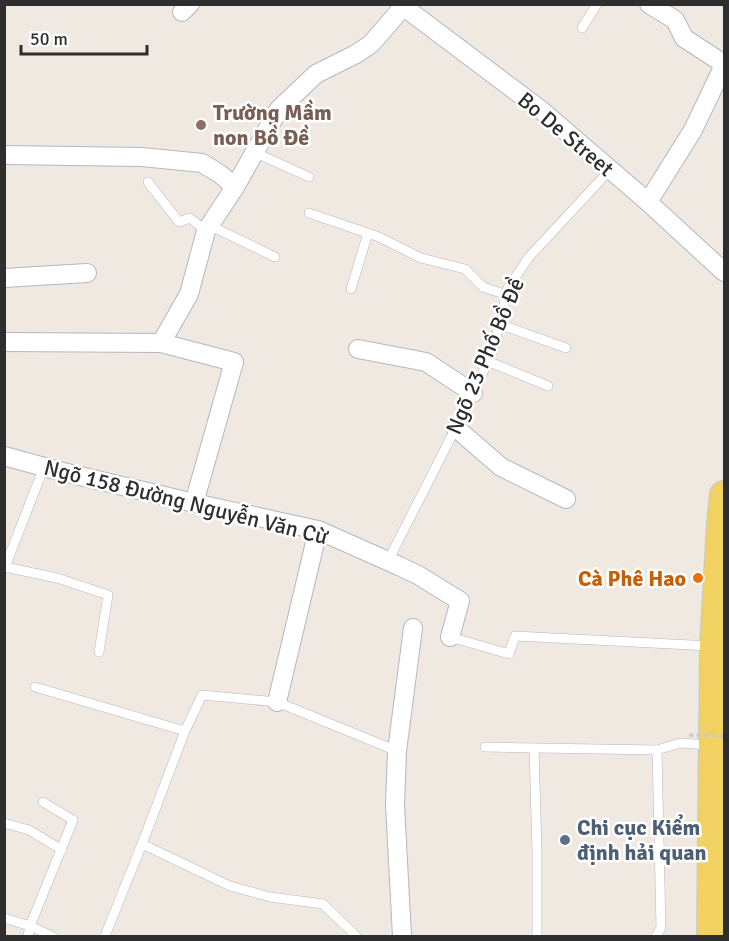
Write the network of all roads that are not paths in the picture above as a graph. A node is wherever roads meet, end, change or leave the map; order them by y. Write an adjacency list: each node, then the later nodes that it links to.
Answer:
1 (597, 4): 4 (lane)
2 (649, 4): 5 (street)
3 (402, 6): 6 (street); 8 (street, Bo De Street)
4 (582, 28)
5 (724, 65): 12 (street)
6 (254, 152): 9 (lane); 11 (street)
7 (4, 155): 11 (street)
8 (610, 170): 12 (street, Bo De Street); 21 (lane, Ngõ 23 Phố Bồ Đề)
9 (309, 177)
10 (148, 182): 14 (lane)
11 (235, 187): 14 (street)
12 (648, 202): 17 (street, Bo De Street)
13 (309, 213): 15 (lane)
14 (208, 228): 16 (lane); 24 (street)
15 (368, 233): 20 (lane); 21 (lane)
16 (275, 257)
17 (724, 272)
18 (87, 273): 19 (street)
19 (4, 278)
20 (351, 289)
21 (507, 295): 22 (lane, Ngõ 23 Phố Bồ Đề)
22 (499, 324): 25 (lane); 27 (lane, Ngõ 23 Phố Bồ Đề)
23 (4, 342): 24 (street)
24 (161, 343): 35 (street)
25 (566, 348)
26 (358, 349): 29 (street)
27 (487, 361): 28 (lane); 29 (lane, Ngõ 23 Phố Bồ Đề)
28 (548, 387)
29 (473, 393): 30 (lane, Ngõ 23 Phố Bồ Đề)
30 (456, 428): 34 (street); 38 (lane, Ngõ 23 Phố Bồ Đề)
31 (4, 456): 32 (street, Ngõ 158 Đường Nguyễn Văn Cừ)
32 (44, 467): 35 (street, Ngõ 158 Đường Nguyễn Văn Cừ); 39 (lane)
33 (724, 495): 36 (main road)
34 (566, 499)
35 (194, 503): 37 (street, Ngõ 158 Đường Nguyễn Văn Cừ)
36 (723, 523): 42 (main road)
37 (318, 530): 38 (street, Ngõ 158 Đường Nguyễn Văn Cừ); 45 (street)
38 (388, 561): 41 (street, Ngõ 158 Đường Nguyễn Văn Cừ)
39 (5, 567): 43 (lane)
40 (413, 628): 51 (street)
41 (450, 637): 42 (lane)
42 (714, 646): 47 (main road)
43 (99, 652)
44 (35, 687): 46 (lane)
45 (277, 702): 46 (lane); 51 (lane)
46 (185, 731): 54 (lane)
47 (709, 739): 50 (lane); 64 (main road)
48 (485, 747): 49 (lane)
49 (534, 748): 50 (lane); 62 (lane)
50 (657, 750): 63 (lane)
51 (397, 751): 61 (street)
52 (43, 802): 55 (lane)
53 (4, 823): 55 (lane)
54 (142, 844): 59 (lane); 60 (lane)
55 (62, 850): 57 (lane)
56 (4, 918): 57 (lane)
57 (29, 931): 58 (lane)
58 (52, 936)
59 (105, 936)
60 (356, 936)
61 (402, 936)
62 (537, 936)
63 (656, 936)
64 (711, 936)

